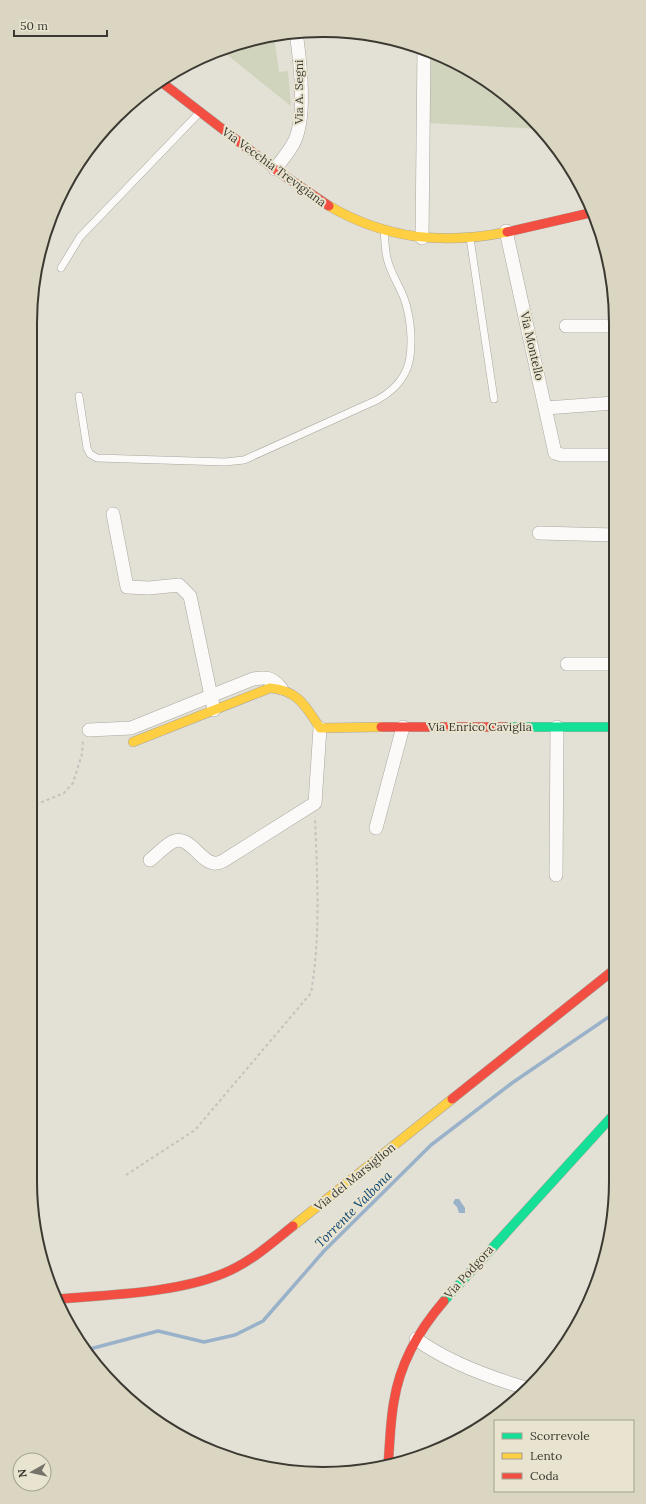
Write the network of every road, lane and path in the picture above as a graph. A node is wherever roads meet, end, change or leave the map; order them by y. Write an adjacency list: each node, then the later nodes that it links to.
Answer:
1 (297, 38): 5 (street, Via A. Segni)
2 (424, 56): 9 (street)
3 (165, 85): 4 (street, Via Vecchia Trevigiana)
4 (200, 112): 5 (street, Via Vecchia Trevigiana); 11 (lane)
5 (275, 169): 7 (street, Via Vecchia Trevigiana)
6 (587, 214): 8 (street, Via Vecchia Trevigiana)
7 (384, 231): 9 (street, Via Vecchia Trevigiana); 14 (lane)
8 (506, 232): 10 (street, Via Vecchia Trevigiana); 17 (street, Via Montello)
9 (422, 238): 10 (street, Via Vecchia Trevigiana)
10 (470, 238): 15 (lane)
11 (61, 268)
12 (566, 326): 13 (street)
13 (609, 326)
14 (79, 396)
15 (494, 400)
16 (609, 403): 17 (street)
17 (546, 408): 18 (street, Via Montello)
18 (609, 455)
19 (113, 514): 25 (street)
20 (539, 533): 21 (street)
21 (609, 535)
22 (567, 664): 23 (street)
23 (609, 664)
24 (281, 688): 25 (street); 26 (street); 30 (street)
25 (211, 696): 26 (street); 31 (street)
26 (214, 710): 32 (street)
27 (402, 727): 28 (street, Via Enrico Caviglia); 30 (street, Via Enrico Caviglia); 35 (street)
28 (557, 727): 29 (street, Via Enrico Caviglia); 37 (street)
29 (609, 727)
30 (320, 728): 33 (street)
31 (86, 733): 34 (path)
32 (132, 742)
33 (315, 803): 36 (street); 40 (path)
34 (37, 804)
35 (376, 828)
36 (150, 860)
37 (556, 875)
38 (609, 974): 41 (street, Via del Marsiglion)
39 (609, 1120): 42 (street, Via Podgora)
40 (126, 1175)
41 (62, 1298)
42 (416, 1339): 43 (street); 44 (street, Via Podgora)
43 (521, 1387)
44 (389, 1459)

